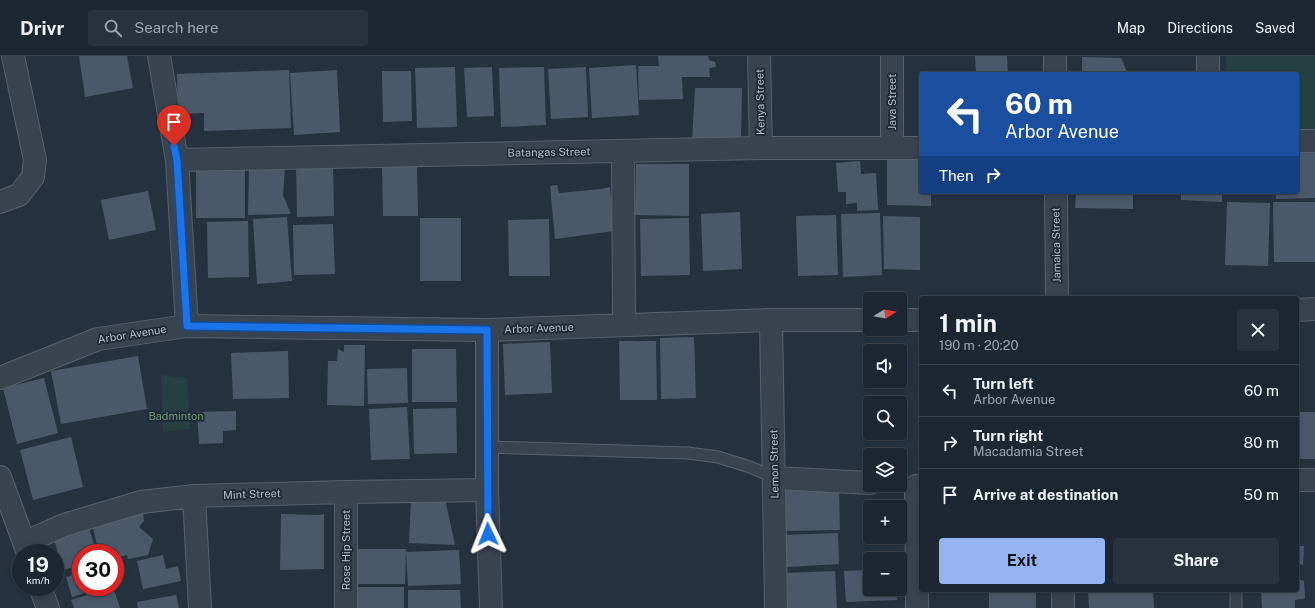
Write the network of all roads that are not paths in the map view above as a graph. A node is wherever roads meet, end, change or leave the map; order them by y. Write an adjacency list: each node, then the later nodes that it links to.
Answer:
1 (13, 56): 17 (street)
2 (159, 56): 15 (street)
3 (759, 56): 11 (street, Kenya Street)
4 (892, 56): 12 (street, Java Street)
5 (1055, 56): 7 (street)
6 (1208, 56): 8 (street)
7 (1055, 72)
8 (1208, 72)
9 (1315, 141): 10 (street)
10 (1299, 142)
11 (761, 148): 12 (street, Batangas Street); 14 (street, Batangas Street)
12 (892, 148): 13 (street, Batangas Street)
13 (919, 148)
14 (623, 151): 15 (street, Batangas Street); 25 (street)
15 (177, 160): 26 (street)
16 (1056, 194): 18 (street, Jamaica Street)
17 (0, 202)
18 (1057, 296)
19 (1315, 309): 20 (street)
20 (1299, 310)
21 (771, 320): 22 (street, Arbor Avenue); 25 (street, Arbor Avenue); 31 (street, Lemon Street)
22 (863, 320)
23 (907, 320): 24 (street)
24 (919, 320)
25 (624, 325): 27 (street, Arbor Avenue)
26 (187, 326): 27 (street, Arbor Avenue); 28 (street, Arbor Avenue)
27 (487, 330): 29 (street)
28 (0, 378)
29 (487, 447): 31 (lane); 36 (street)
30 (0, 476): 39 (street)
31 (775, 478): 34 (street); 48 (street, Lemon Street)
32 (1299, 480): 33 (street)
33 (1315, 480)
34 (863, 483)
35 (912, 485): 49 (street)
36 (487, 490): 37 (street, Mint Street); 47 (street)
37 (346, 492): 38 (street, Mint Street); 46 (street, Rose Hip Street)
38 (194, 496): 40 (street, Mint Street); 45 (street)
39 (25, 544)
40 (33, 544)
41 (1063, 592): 50 (street)
42 (1236, 592): 51 (lane)
43 (43, 596): 44 (street)
44 (48, 608)
45 (200, 608)
46 (346, 608)
47 (491, 608)
48 (776, 608)
49 (917, 608)
50 (1063, 608)
51 (1236, 608)

